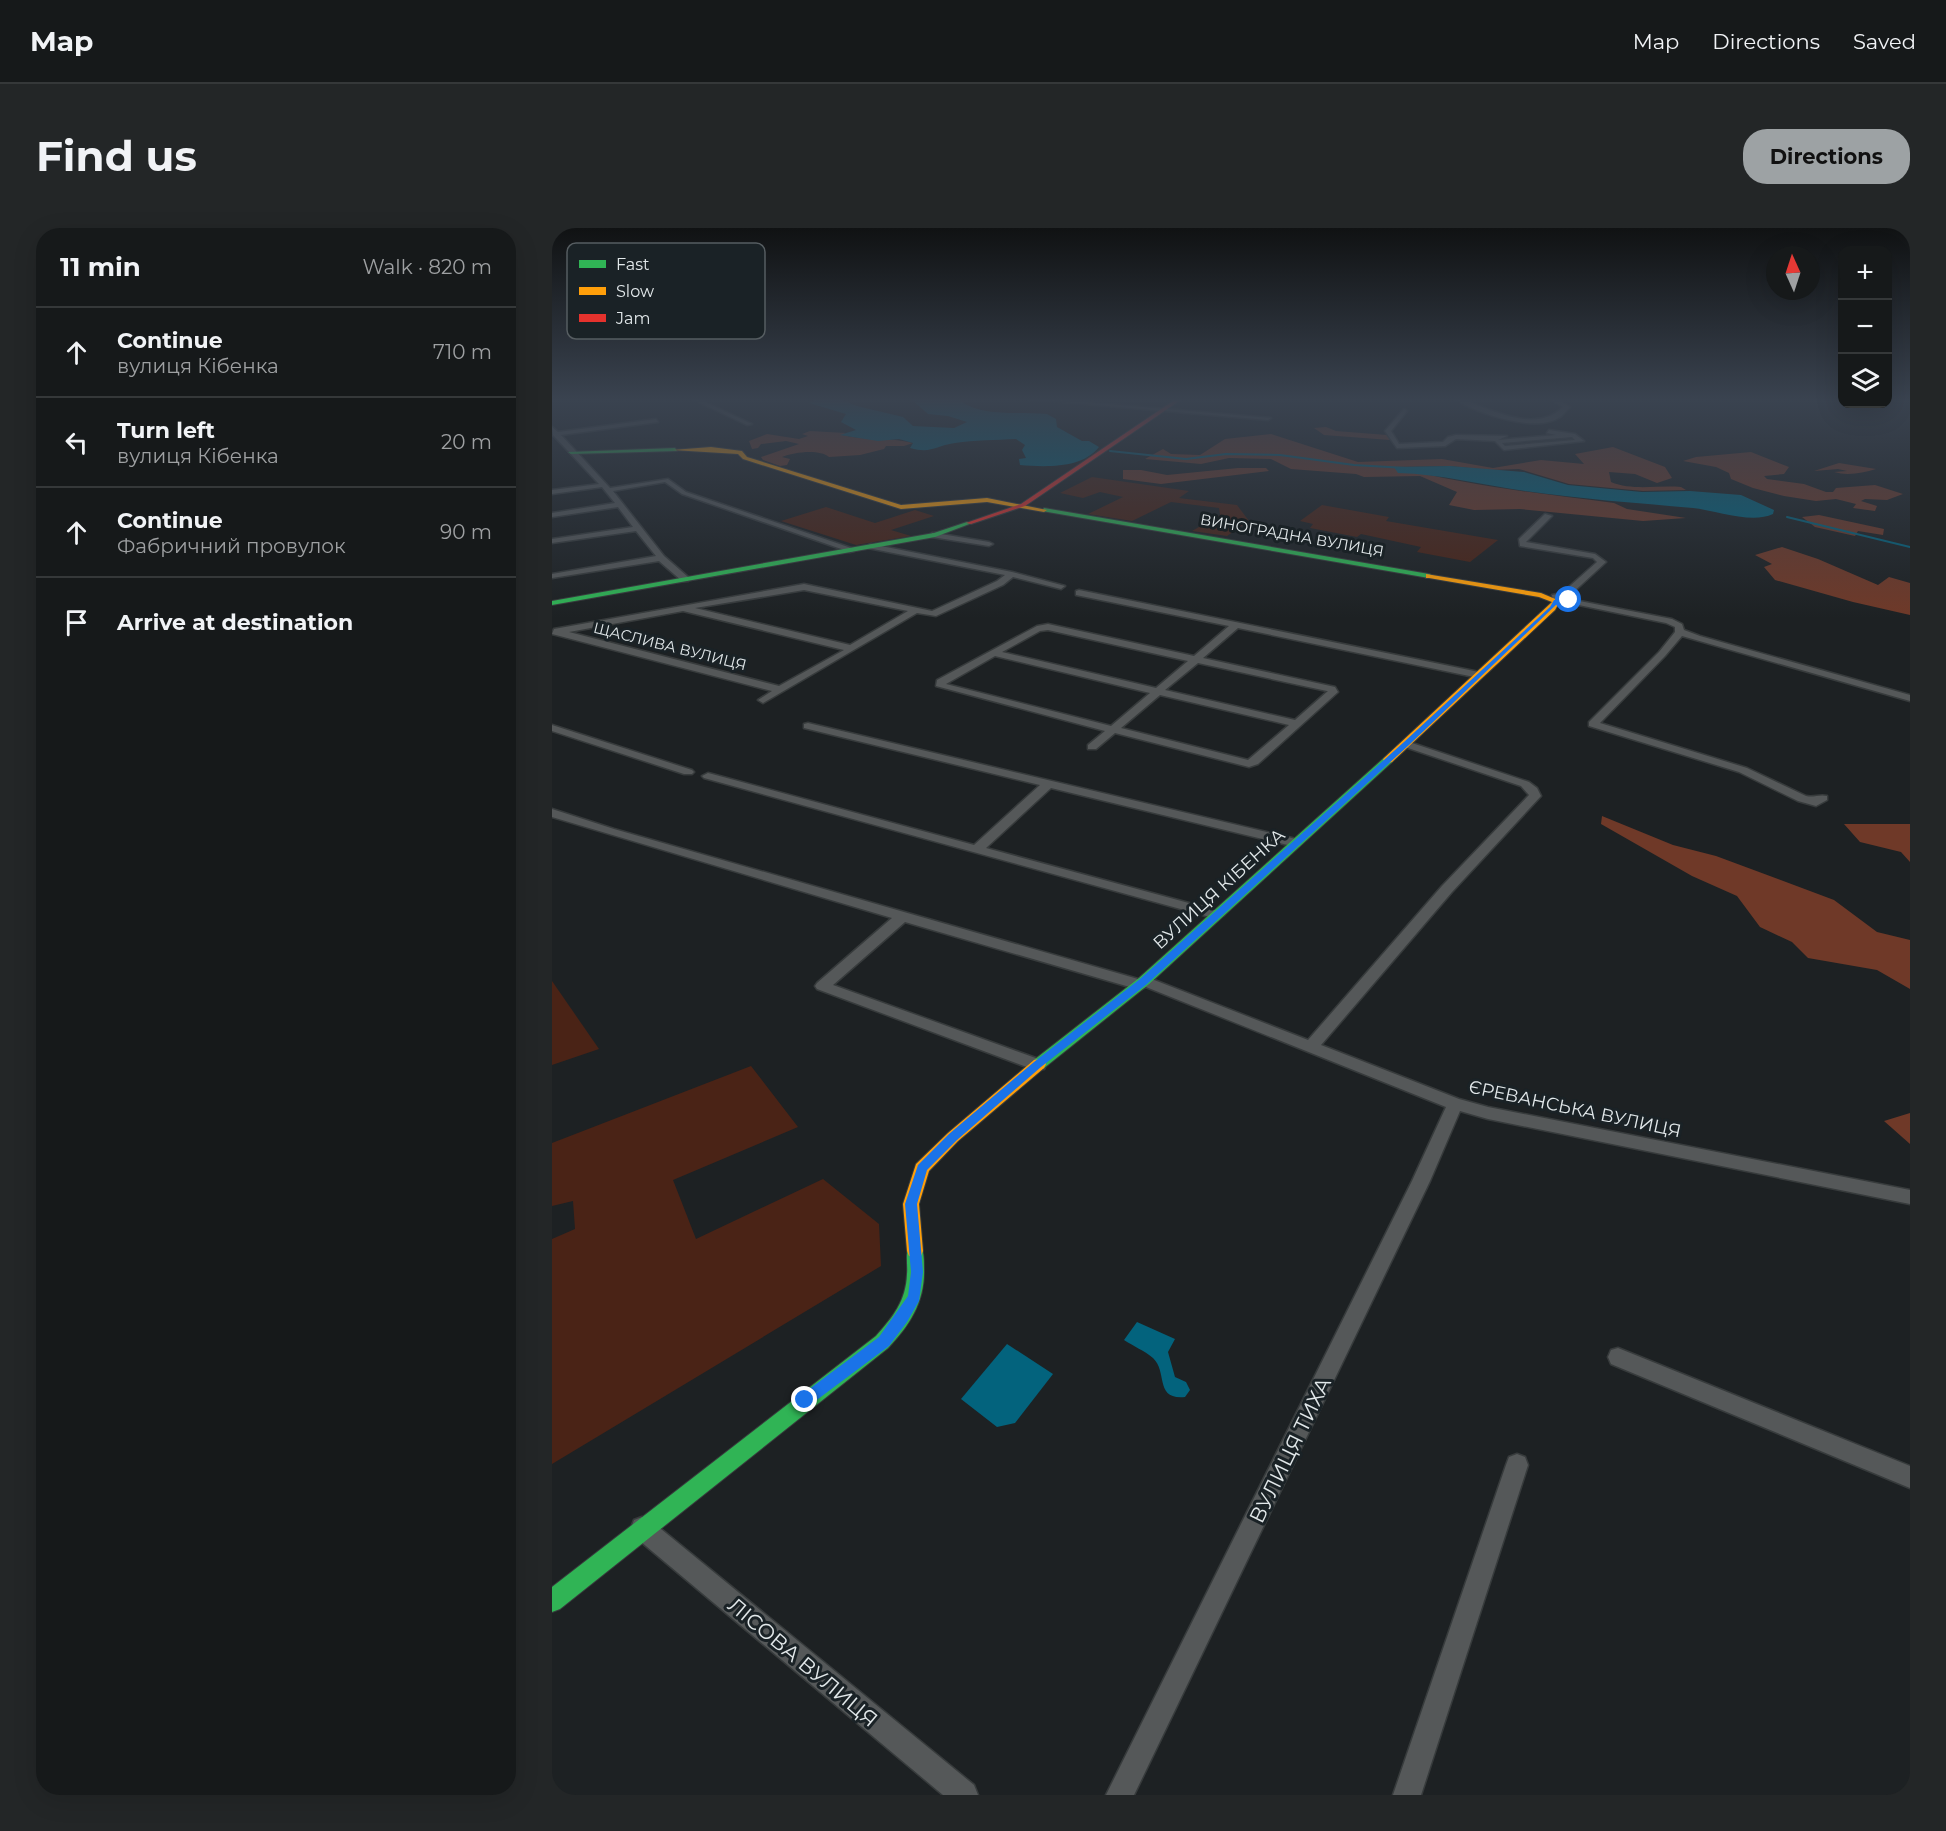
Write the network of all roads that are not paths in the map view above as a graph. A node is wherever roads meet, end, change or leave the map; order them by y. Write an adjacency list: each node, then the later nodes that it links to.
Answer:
1 (591, 472): 4 (street)
2 (790, 472): 7 (street, ВИНОГРАДНА ВУЛИЦЯ)
3 (1072, 472): 7 (street)
4 (606, 487): 5 (street); 6 (street); 15 (street)
5 (552, 492)
6 (619, 505): 8 (street); 10 (street)
7 (1023, 505): 11 (street); 22 (street, ВИНОГРАДНА ВУЛИЦЯ)
8 (552, 515)
9 (1548, 516): 22 (street)
10 (639, 528): 12 (street); 16 (street)
11 (935, 535): 13 (street); 14 (street)
12 (552, 541)
13 (989, 544)
14 (871, 546): 15 (street); 17 (street)
15 (853, 550): 19 (street)
16 (661, 558): 18 (street); 19 (street)
17 (1012, 574): 20 (street); 25 (street)
18 (552, 576)
19 (685, 579): 23 (street)
20 (1061, 586)
21 (1079, 593): 26 (street)
22 (1554, 599): 28 (street); 32 (street, ВУЛИЦЯ КІБЕНКА)
23 (552, 603)
24 (684, 608): 25 (street); 27 (street); 29 (street)
25 (916, 610): 29 (street)
26 (1234, 626): 31 (street); 32 (street)
27 (553, 631): 33 (street, ЩАСЛИВА ВУЛИЦЯ)
28 (1680, 632): 35 (street); 46 (street)
29 (850, 649): 33 (street)
30 (994, 653): 31 (street); 34 (street); 40 (street)
31 (1195, 660): 34 (street); 37 (street)
32 (1479, 675): 41 (street, ВУЛИЦЯ КІБЕНКА)
33 (781, 690): 36 (street)
34 (1156, 691): 37 (street); 40 (street)
35 (1910, 698)
36 (763, 700)
37 (1297, 724): 40 (street)
38 (808, 726): 45 (street)
39 (552, 728): 43 (street)
40 (1111, 730): 42 (street)
41 (1406, 744): 48 (street, ВУЛИЦЯ КІБЕНКА); 53 (street)
42 (1092, 747)
43 (688, 772)
44 (708, 776): 49 (street)
45 (1049, 783): 48 (street); 49 (street)
46 (1822, 798)
47 (552, 813): 50 (street, ЄРЕВАНСЬКА ВУЛИЦЯ)
48 (1296, 843): 51 (street, ВУЛИЦЯ КІБЕНКА)
49 (976, 850): 51 (street)
50 (904, 915): 52 (street, ЄРЕВАНСЬКА ВУЛИЦЯ); 54 (street)
51 (1217, 915): 52 (street, ВУЛИЦЯ КІБЕНКА)
52 (1142, 983): 53 (street, ЄРЕВАНСЬКА ВУЛИЦЯ); 54 (street, ВУЛИЦЯ КІБЕНКА)
53 (1311, 1047): 55 (street, ЄРЕВАНСЬКА ВУЛИЦЯ)
54 (1038, 1065): 60 (street, ВУЛИЦЯ КІБЕНКА)
55 (1455, 1104): 56 (street, ЄРЕВАНСЬКА ВУЛИЦЯ); 63 (street, ВУЛИЦЯ ТИХА)
56 (1910, 1197)
57 (1618, 1357): 59 (street)
58 (1516, 1465): 64 (street)
59 (1910, 1477)
60 (642, 1528): 61 (street); 62 (street, ЛІСОВА ВУЛИЦЯ)
61 (552, 1601)
62 (964, 1795)
63 (1120, 1795)
64 (1407, 1795)

